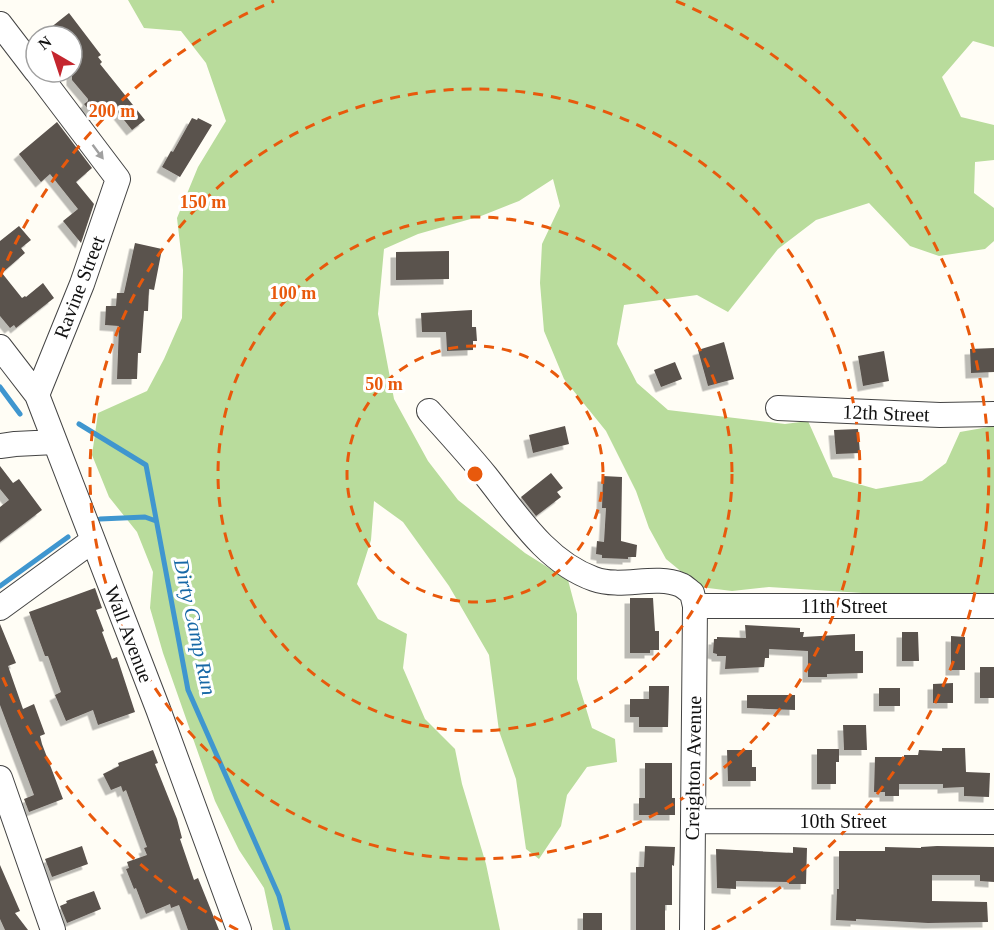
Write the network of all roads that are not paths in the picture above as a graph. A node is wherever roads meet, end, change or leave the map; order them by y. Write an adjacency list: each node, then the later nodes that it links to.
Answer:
1 (0, 24): 2 (street)
2 (24, 55)
3 (46, 84): 5 (street, Ravine Street, one-way to 5)
4 (0, 347): 5 (street, Wall Avenue)
5 (37, 394): 9 (street, Wall Avenue)
6 (778, 408): 8 (street, 12th Street)
7 (429, 411): 12 (street)
8 (994, 414)
9 (55, 442): 10 (street); 11 (street, Wall Avenue)
10 (0, 446)
11 (92, 541): 14 (street); 19 (street, Wall Avenue)
12 (695, 606): 13 (street, 11th Street); 16 (street, Creighton Avenue)
13 (994, 606)
14 (0, 608)
15 (0, 778): 18 (street)
16 (693, 821): 17 (street, 10th Street); 20 (street, Creighton Avenue)
17 (994, 822)
18 (53, 930)
19 (239, 930)
20 (692, 930)

